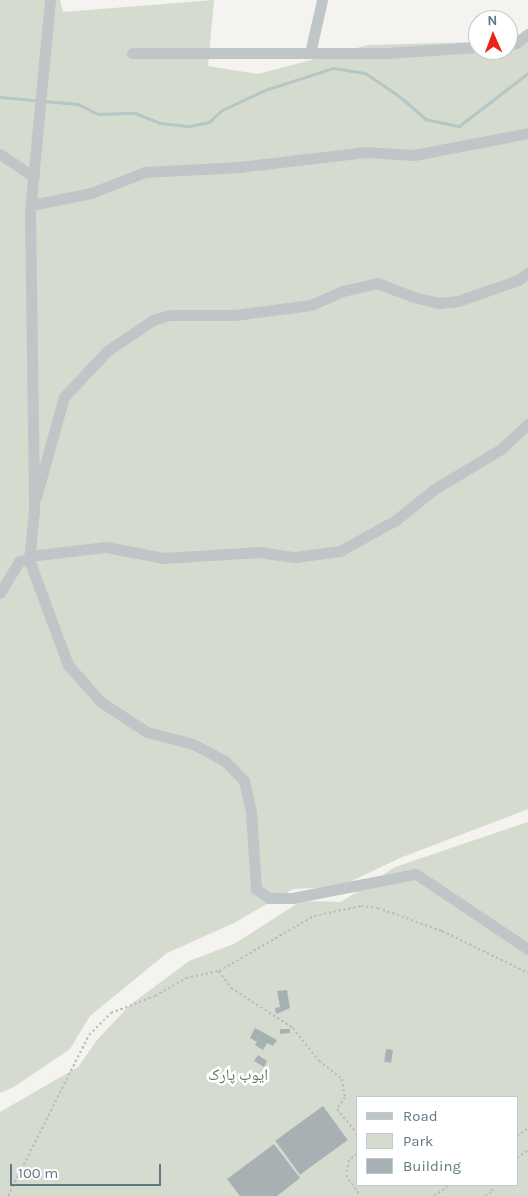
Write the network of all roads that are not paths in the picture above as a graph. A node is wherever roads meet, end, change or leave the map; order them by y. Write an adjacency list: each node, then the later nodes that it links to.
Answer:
1 (50, 0): 8 (street)
2 (322, 0): 5 (street)
3 (468, 48): 5 (street)
4 (132, 53): 5 (street)
5 (310, 53)
6 (528, 133): 9 (street)
7 (0, 154): 8 (street)
8 (34, 177): 9 (street)
9 (31, 205): 12 (street)
10 (528, 273): 12 (street)
11 (528, 424): 13 (street)
12 (34, 500): 13 (street)
13 (29, 558): 14 (street); 15 (street)
14 (0, 594)
15 (528, 949)

